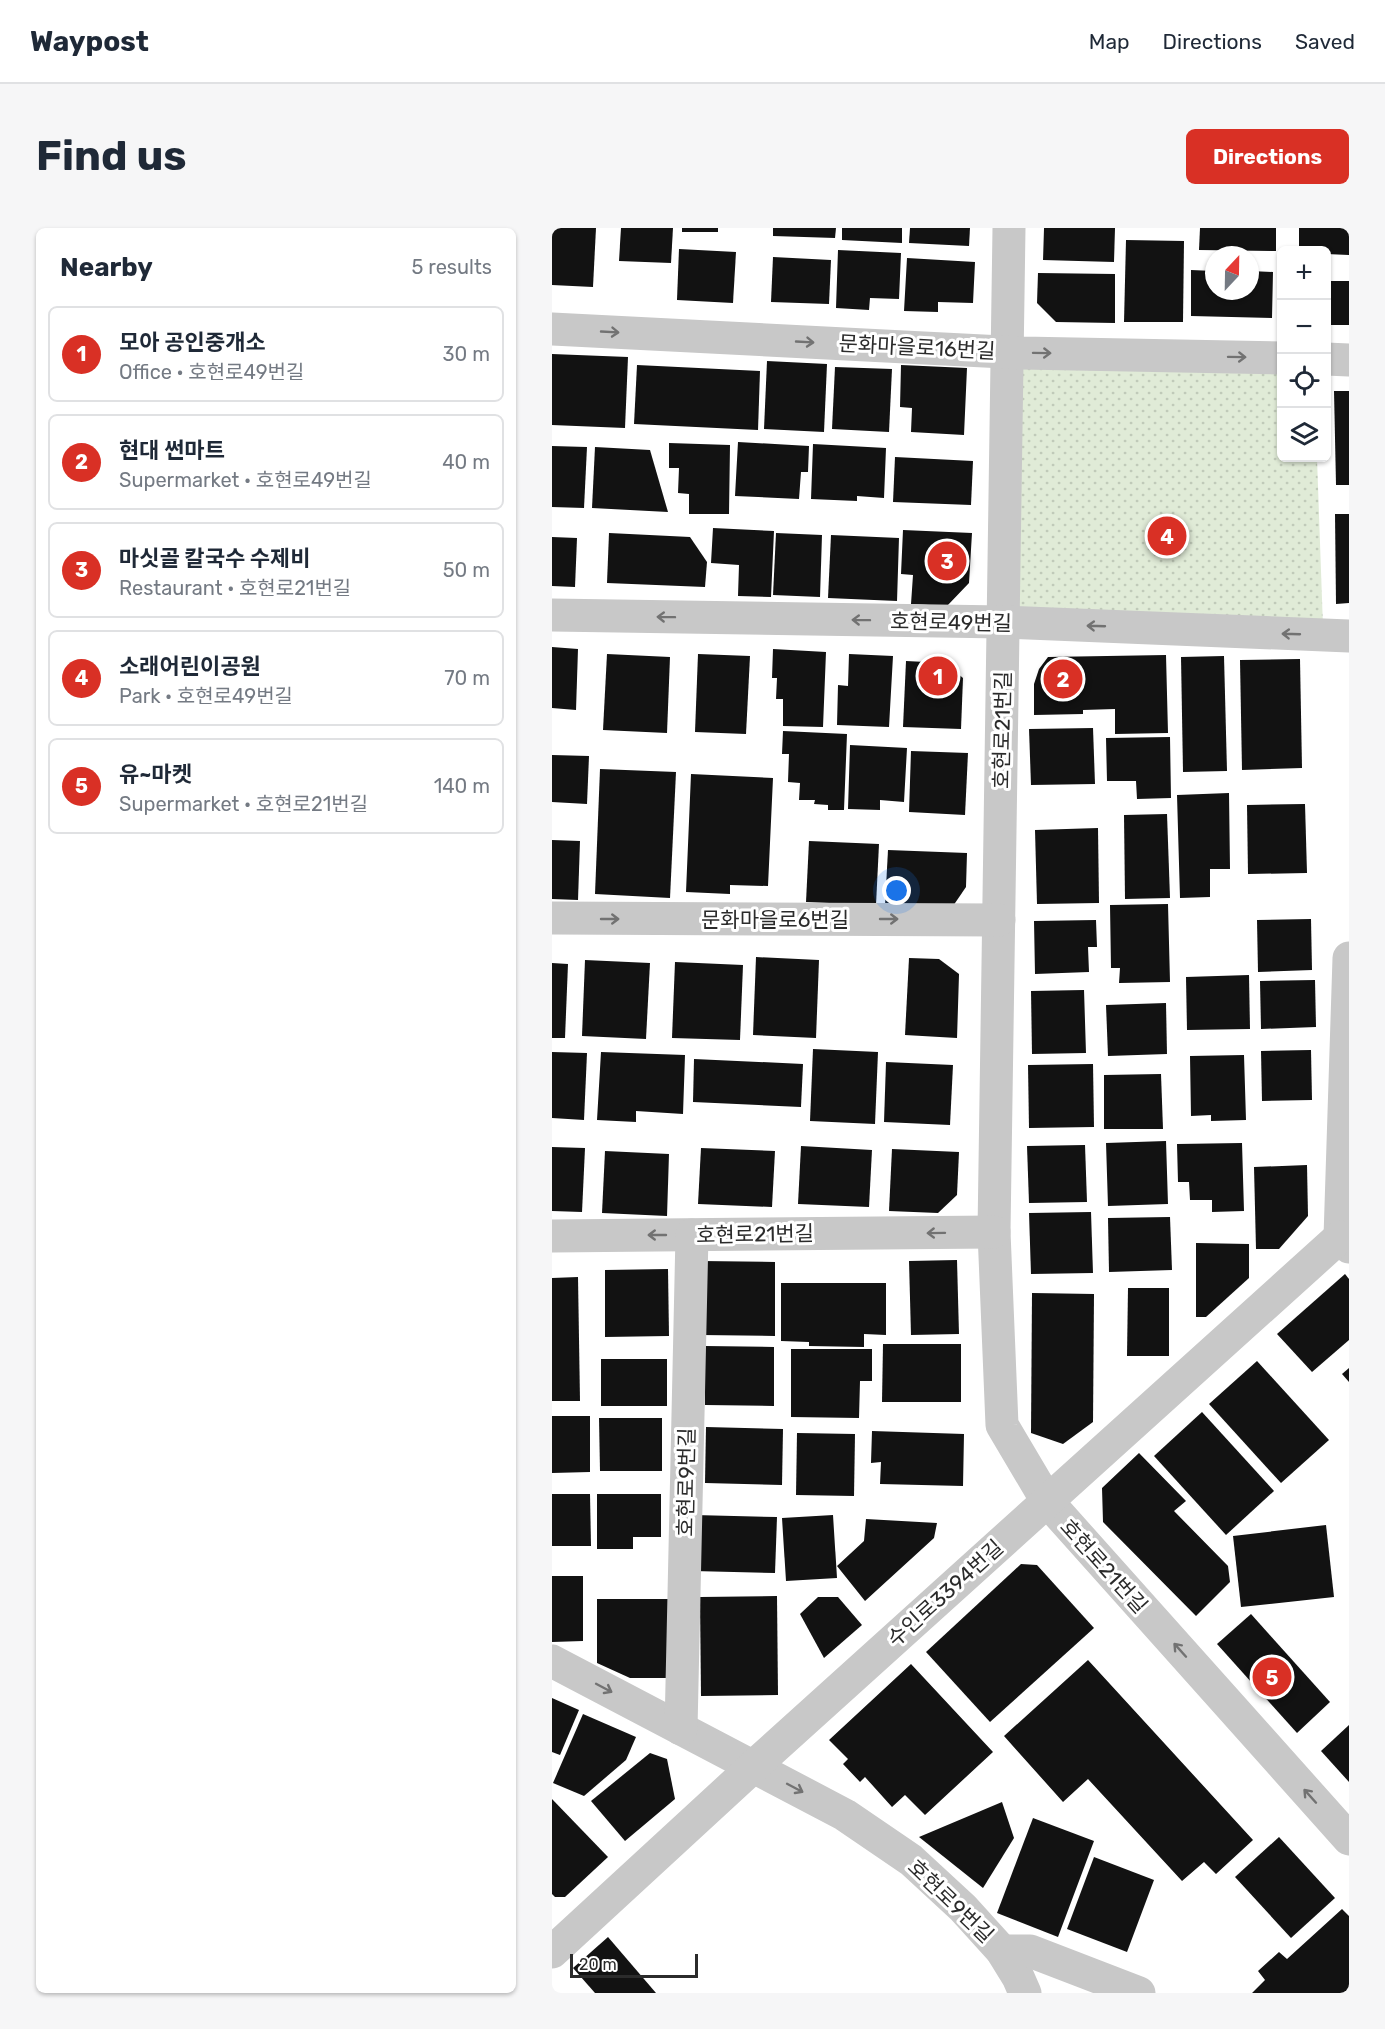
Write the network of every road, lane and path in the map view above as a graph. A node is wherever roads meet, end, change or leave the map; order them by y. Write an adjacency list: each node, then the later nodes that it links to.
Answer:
1 (1009, 228): 3 (street, 호현로21번길)
2 (552, 329): 3 (street, 문화마을로16번길, one-way to 3)
3 (1008, 352): 4 (street, 문화마을로16번길, one-way to 4); 8 (street, 호현로21번길)
4 (1277, 358)
5 (1331, 359): 6 (street)
6 (1349, 360)
7 (552, 615): 8 (street, 호현로49번길, one-way to 7)
8 (1004, 622): 9 (street, 호현로49번길, one-way to 8); 11 (street, 호현로21번길)
9 (1349, 636)
10 (552, 918): 11 (street, 문화마을로6번길, one-way to 11)
11 (999, 920): 13 (street, 호현로21번길)
12 (1349, 958): 16 (street)
13 (994, 1232): 14 (street, 호현로21번길, one-way to 14); 17 (street, 호현로21번길)
14 (692, 1235): 15 (street, 호현로21번길, one-way to 15); 19 (street, 호현로9번길)
15 (552, 1236)
16 (1344, 1242): 17 (street, 수인로3394번길)
17 (1047, 1501): 20 (street, 수인로3394번길); 21 (street, 호현로21번길, one-way to 17)
18 (552, 1661): 19 (street, 호현로9번길, one-way to 19)
19 (681, 1729): 20 (street, 호현로9번길)
20 (754, 1766): 22 (street, 호현로9번길, one-way to 22); 23 (street, 수인로3394번길)
21 (1349, 1839)
22 (1002, 1951): 24 (street, 호현로9번길); 25 (street, 호현로9번길)
23 (552, 1952)
24 (1025, 1993)
25 (1139, 1993)

